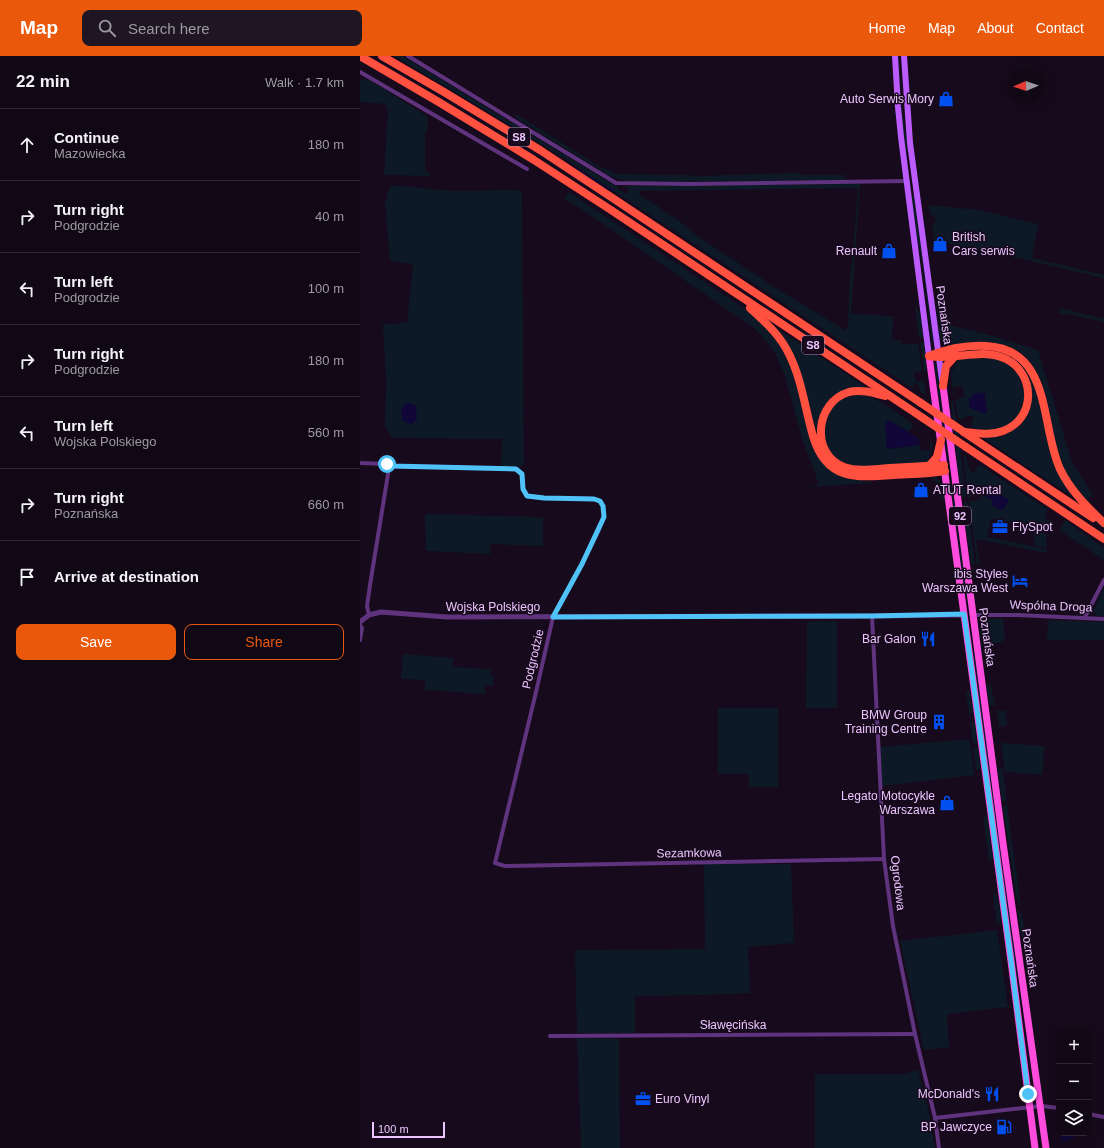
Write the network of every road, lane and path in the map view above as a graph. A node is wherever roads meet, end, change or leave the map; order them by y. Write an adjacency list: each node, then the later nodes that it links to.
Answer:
1 (360, 56): 9 (highway, S8)
2 (382, 56): 15 (highway, S8, bridge)
3 (408, 56): 8 (street)
4 (895, 56): 8 (main road, Poznańska)
5 (904, 56): 10 (main road, Poznańska)
6 (360, 73): 7 (street)
7 (527, 170)
8 (906, 181): 11 (main road, Poznańska)
9 (734, 292): 14 (highway, S8); 21 (highway)
10 (938, 355): 11 (highway); 12 (highway); 13 (main road, Poznańska); 22 (highway)
11 (929, 356): 16 (main road, Poznańska / 92)
12 (955, 356): 13 (highway); 15 (highway)
13 (943, 386): 20 (main road, Poznańska / 92)
14 (892, 398): 19 (highway); 23 (highway, S8, bridge)
15 (964, 432): 22 (highway, S8)
16 (941, 440): 19 (highway); 21 (main road, Poznańska / 92)
17 (360, 463): 18 (street)
18 (391, 466): 25 (street); 29 (street, Podgrodzie)
19 (929, 466): 21 (highway)
20 (954, 467): 21 (main road); 27 (main road, Poznańska / 92)
21 (945, 468): 26 (main road, Poznańska / 92)
22 (1104, 524)
23 (1104, 539)
24 (1104, 580): 30 (street)
25 (369, 614): 29 (street, Wojska Polskiego); 32 (street)
26 (964, 614): 28 (street, Wojska Polskiego); 40 (main road, Poznańska / 92)
27 (973, 615): 30 (street, Wspólna Droga); 39 (main road, Poznańska / 92)
28 (872, 616): 29 (street, Wojska Polskiego); 35 (street, Ogrodowa)
29 (553, 617): 36 (street, Podgrodzie)
30 (1086, 617): 31 (street, Wspólna Droga)
31 (1104, 619)
32 (360, 622)
33 (360, 625): 34 (street)
34 (360, 640)
35 (884, 859): 36 (street, Sezamkowa); 37 (street, Ogrodowa)
36 (495, 863)
37 (915, 1034): 38 (street, Sławęcińska); 44 (street, Ogrodowa)
38 (550, 1036)
39 (1040, 1106): 40 (street); 41 (street); 47 (main road, Poznańska / 92)
40 (1029, 1107): 44 (street); 46 (main road, Poznańska / 92)
41 (1056, 1108)
42 (1092, 1115): 43 (street)
43 (1104, 1117)
44 (935, 1118): 45 (street, Ogrodowa)
45 (939, 1148)
46 (1035, 1148)
47 (1046, 1148)

